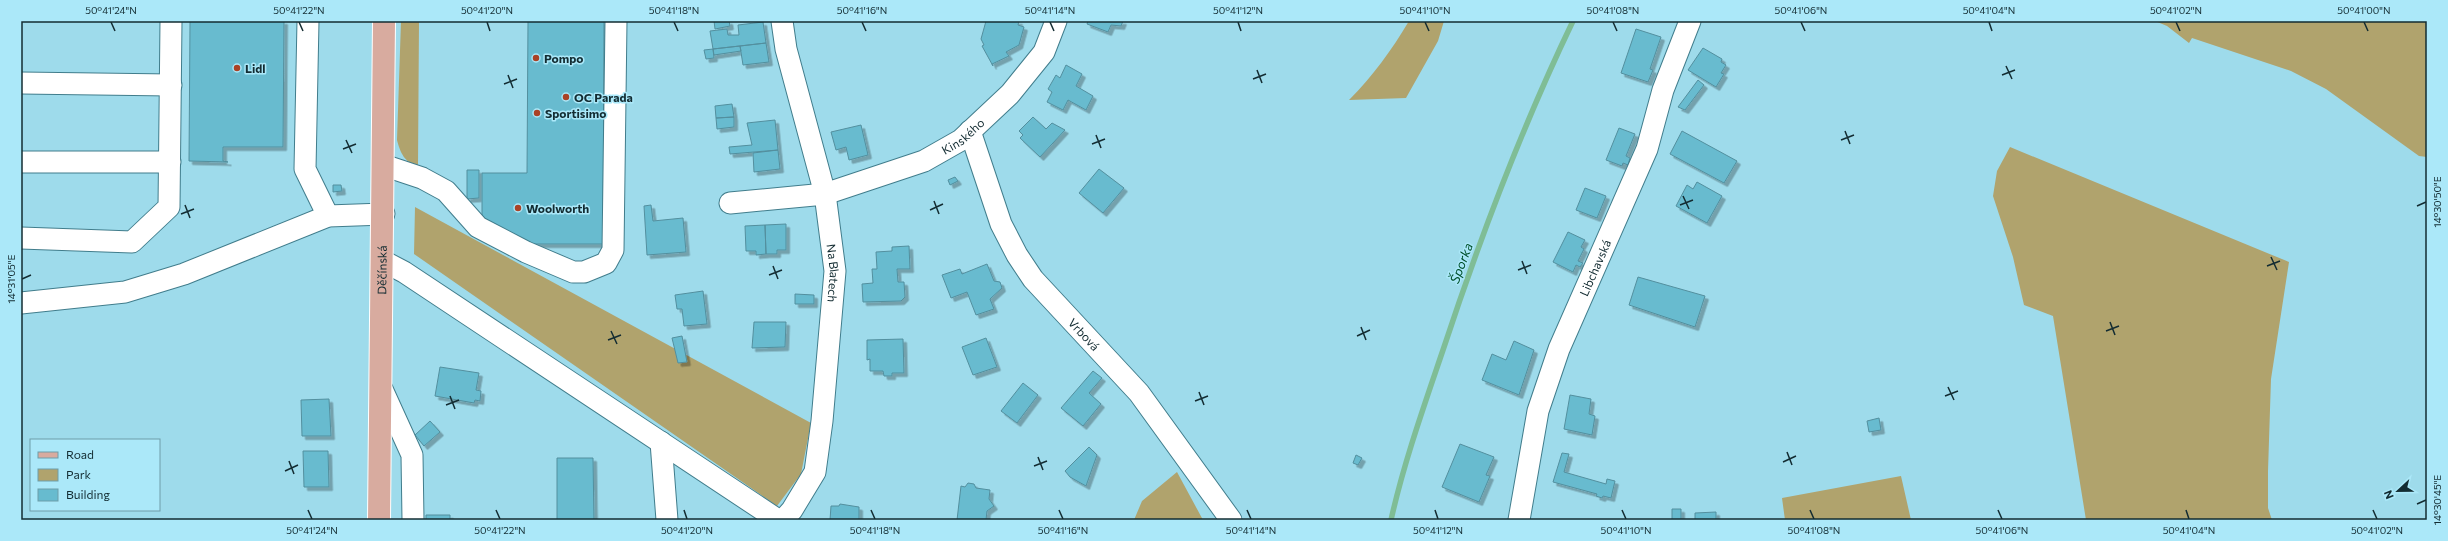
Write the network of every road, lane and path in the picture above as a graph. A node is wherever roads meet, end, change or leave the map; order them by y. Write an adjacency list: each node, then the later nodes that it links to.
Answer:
1 (171, 21): 9 (street)
2 (308, 21): 17 (street)
3 (384, 21): 13 (main road, Děčínská)
4 (616, 21): 13 (street)
5 (782, 21): 14 (street, Na Blatech)
6 (1056, 21): 10 (street, Kinského)
7 (1690, 21): 28 (street, Libchavská)
8 (21, 82): 9 (street)
9 (171, 85): 12 (street)
10 (970, 131): 14 (street, Kinského); 27 (street, Vrbová)
11 (21, 162): 12 (street)
12 (170, 162): 18 (street)
13 (383, 165): 16 (main road, Děčínská)
14 (825, 194): 15 (street, Kinského); 23 (street, Na Blatech)
15 (730, 203)
16 (384, 214): 17 (street); 19 (main road, Děčínská)
17 (328, 216): 20 (street)
18 (21, 238)
19 (383, 261): 21 (main road, Děčínská); 22 (street)
20 (21, 303)
21 (382, 389): 24 (main road, Děčínská); 25 (street)
22 (661, 442): 23 (street); 26 (street)
23 (784, 517)
24 (379, 520)
25 (413, 520)
26 (667, 520)
27 (1230, 520)
28 (1519, 520)

